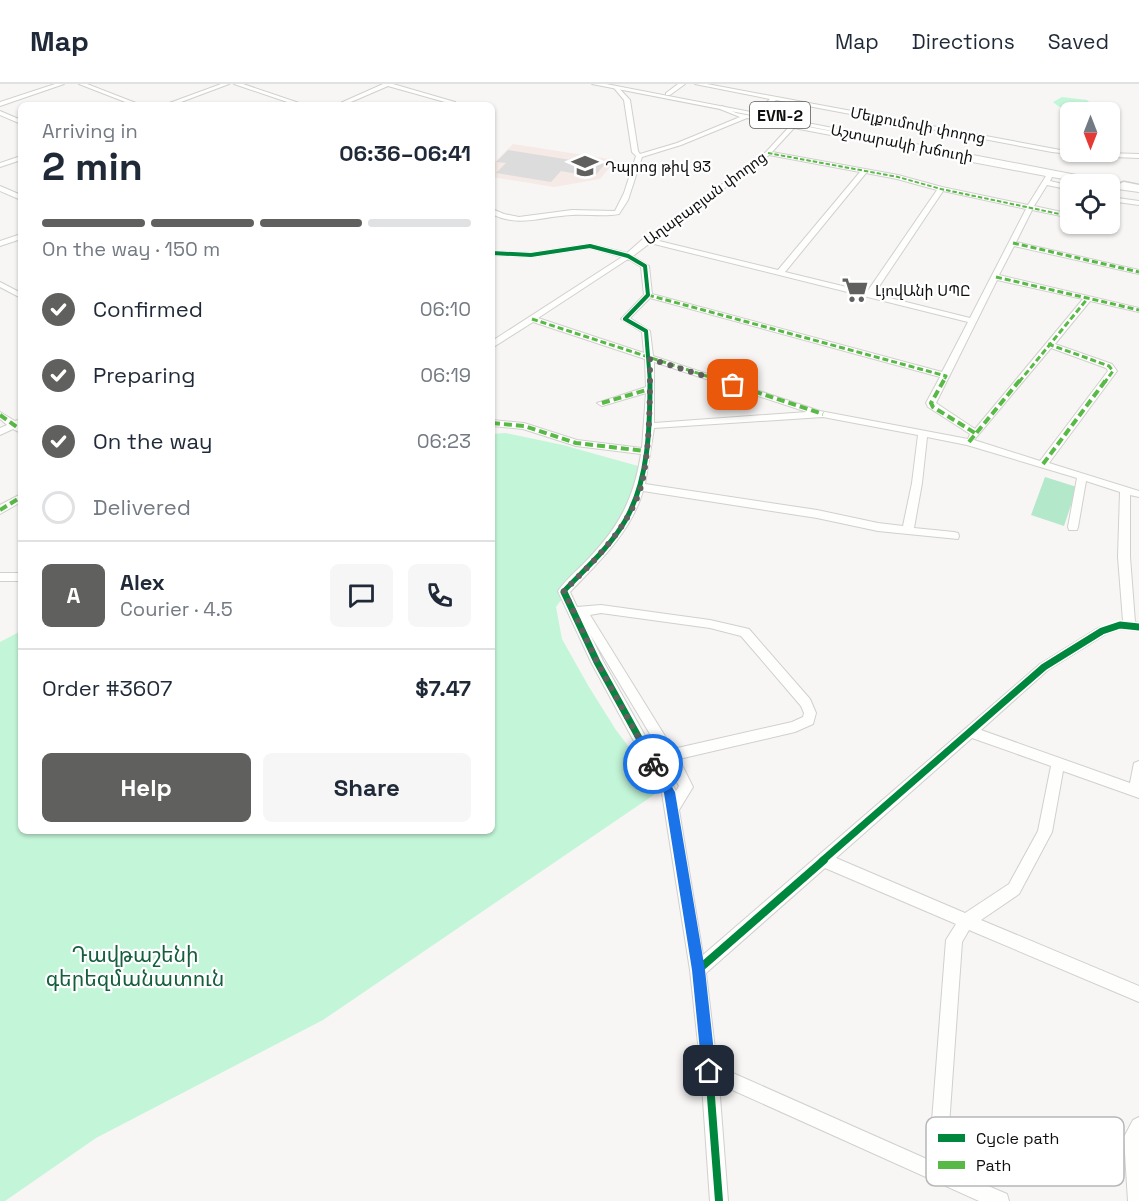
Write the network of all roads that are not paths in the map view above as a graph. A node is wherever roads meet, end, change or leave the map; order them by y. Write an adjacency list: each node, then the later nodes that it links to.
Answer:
1 (61, 84): 17 (street)
2 (82, 84): 12 (street)
3 (226, 84): 13 (street)
4 (237, 84): 14 (street)
5 (387, 84): 15 (street); 16 (street)
6 (595, 84): 9 (main road, Աշտարակի խճուղի / EVN-2)
7 (682, 84): 10 (street)
8 (698, 84): 11 (street, Մելքումովի փողոց)
9 (617, 86): 10 (main road, Աշտարակի խճուղի / EVN-2); 18 (main road, Աշտարակի խճուղի / EVN-2); 26 (street)
10 (668, 94): 20 (main road, Աշտարակի խճուղի / EVN-2)
11 (775, 98): 20 (street); 27 (street, Մելքումովի փողոց)
12 (130, 102)
13 (175, 102)
14 (294, 102)
15 (346, 102)
16 (452, 102)
17 (0, 104)
18 (722, 108): 21 (street); 24 (main road, Աշտարակի խճուղի / EVN-2)
19 (0, 113): 22 (street)
20 (768, 113): 24 (main road, Աշտարակի խճուղի / EVN-2)
21 (747, 116): 23 (street); 26 (street)
22 (18, 121)
23 (793, 126): 25 (street, Աղաբաբյան փողոց); 31 (street)
24 (941, 148): 34 (main road, Աշտարակի խճուղի / EVN-2)
25 (768, 153): 30 (street); 47 (street, Աղաբաբյան փողոց)
26 (639, 156): 44 (street)
27 (1139, 156)
28 (18, 159): 29 (street)
29 (0, 165)
30 (863, 172): 38 (street); 52 (street)
31 (1047, 178): 32 (street); 35 (street); 43 (street)
32 (1060, 179)
33 (1139, 181): 34 (highway, Աշտարակի խճուղի / EVN-2)
34 (1125, 182): 39 (highway, Աշտարակի խճուղի / EVN-2)
35 (1060, 183)
36 (1120, 187): 39 (street)
37 (0, 188): 40 (street)
38 (940, 189): 43 (street); 58 (street)
39 (1139, 189)
40 (18, 197)
41 (1120, 200): 42 (street)
42 (1139, 203)
43 (1030, 207): 45 (street); 48 (street)
44 (495, 213)
45 (1060, 214)
46 (18, 237): 49 (street)
47 (647, 240): 51 (street, Աղաբաբյան փողոց); 52 (street)
48 (1014, 243): 53 (street); 54 (street)
49 (0, 244)
50 (495, 253): 51 (street)
51 (627, 256): 57 (street); 61 (street, Աղաբաբյան փողոց)
52 (781, 272): 58 (street)
53 (1139, 272)
54 (996, 277): 59 (street); 62 (street)
55 (0, 284): 56 (street)
56 (18, 294)
57 (648, 295): 65 (street); 66 (street)
58 (870, 295): 62 (street)
59 (1088, 298): 60 (street); 64 (street)
60 (1139, 310)
61 (532, 319): 63 (street, Աղաբաբյան փողոց); 65 (street)
62 (973, 321): 66 (street)
63 (495, 343)
64 (1048, 344): 77 (street); 79 (street)
65 (650, 359): 67 (street); 69 (street)
66 (946, 376): 77 (street)
67 (650, 389): 68 (street); 74 (street)
68 (602, 403)
69 (823, 414): 74 (street); 76 (street)
70 (0, 415): 72 (street)
71 (495, 423): 78 (street)
72 (18, 424)
73 (18, 425): 75 (street)
74 (647, 426): 78 (street)
75 (0, 432)
76 (924, 433): 77 (street); 87 (street)
77 (972, 438): 79 (street)
78 (645, 451): 81 (street)
79 (1043, 464): 80 (street)
80 (1082, 477): 82 (street); 86 (street)
81 (640, 487): 87 (street); 91 (street)
82 (1125, 490): 83 (street); 92 (street)
83 (1139, 494)
84 (18, 499): 85 (street)
85 (0, 510)
86 (1073, 527)
87 (908, 531): 88 (street)
88 (954, 536)
89 (0, 577): 90 (street)
90 (18, 577)
91 (578, 611): 94 (street); 94 (street); 98 (street)
92 (1134, 626): 93 (street)
93 (970, 732): 95 (street); 99 (street)
94 (670, 755): 98 (street)
95 (1058, 764): 97 (street); 100 (street)
96 (1139, 767): 97 (street)
97 (1137, 792)
98 (672, 809): 101 (street)
99 (823, 860): 100 (street); 101 (street)
100 (966, 921): 102 (street); 104 (street)
101 (698, 970): 103 (street)
102 (1139, 993)
103 (709, 1071): 106 (street); 108 (street)
104 (941, 1117)
105 (1139, 1126): 110 (street)
106 (926, 1168)
107 (966, 1186): 109 (street)
108 (719, 1201)
109 (1000, 1201)
110 (1137, 1201)

